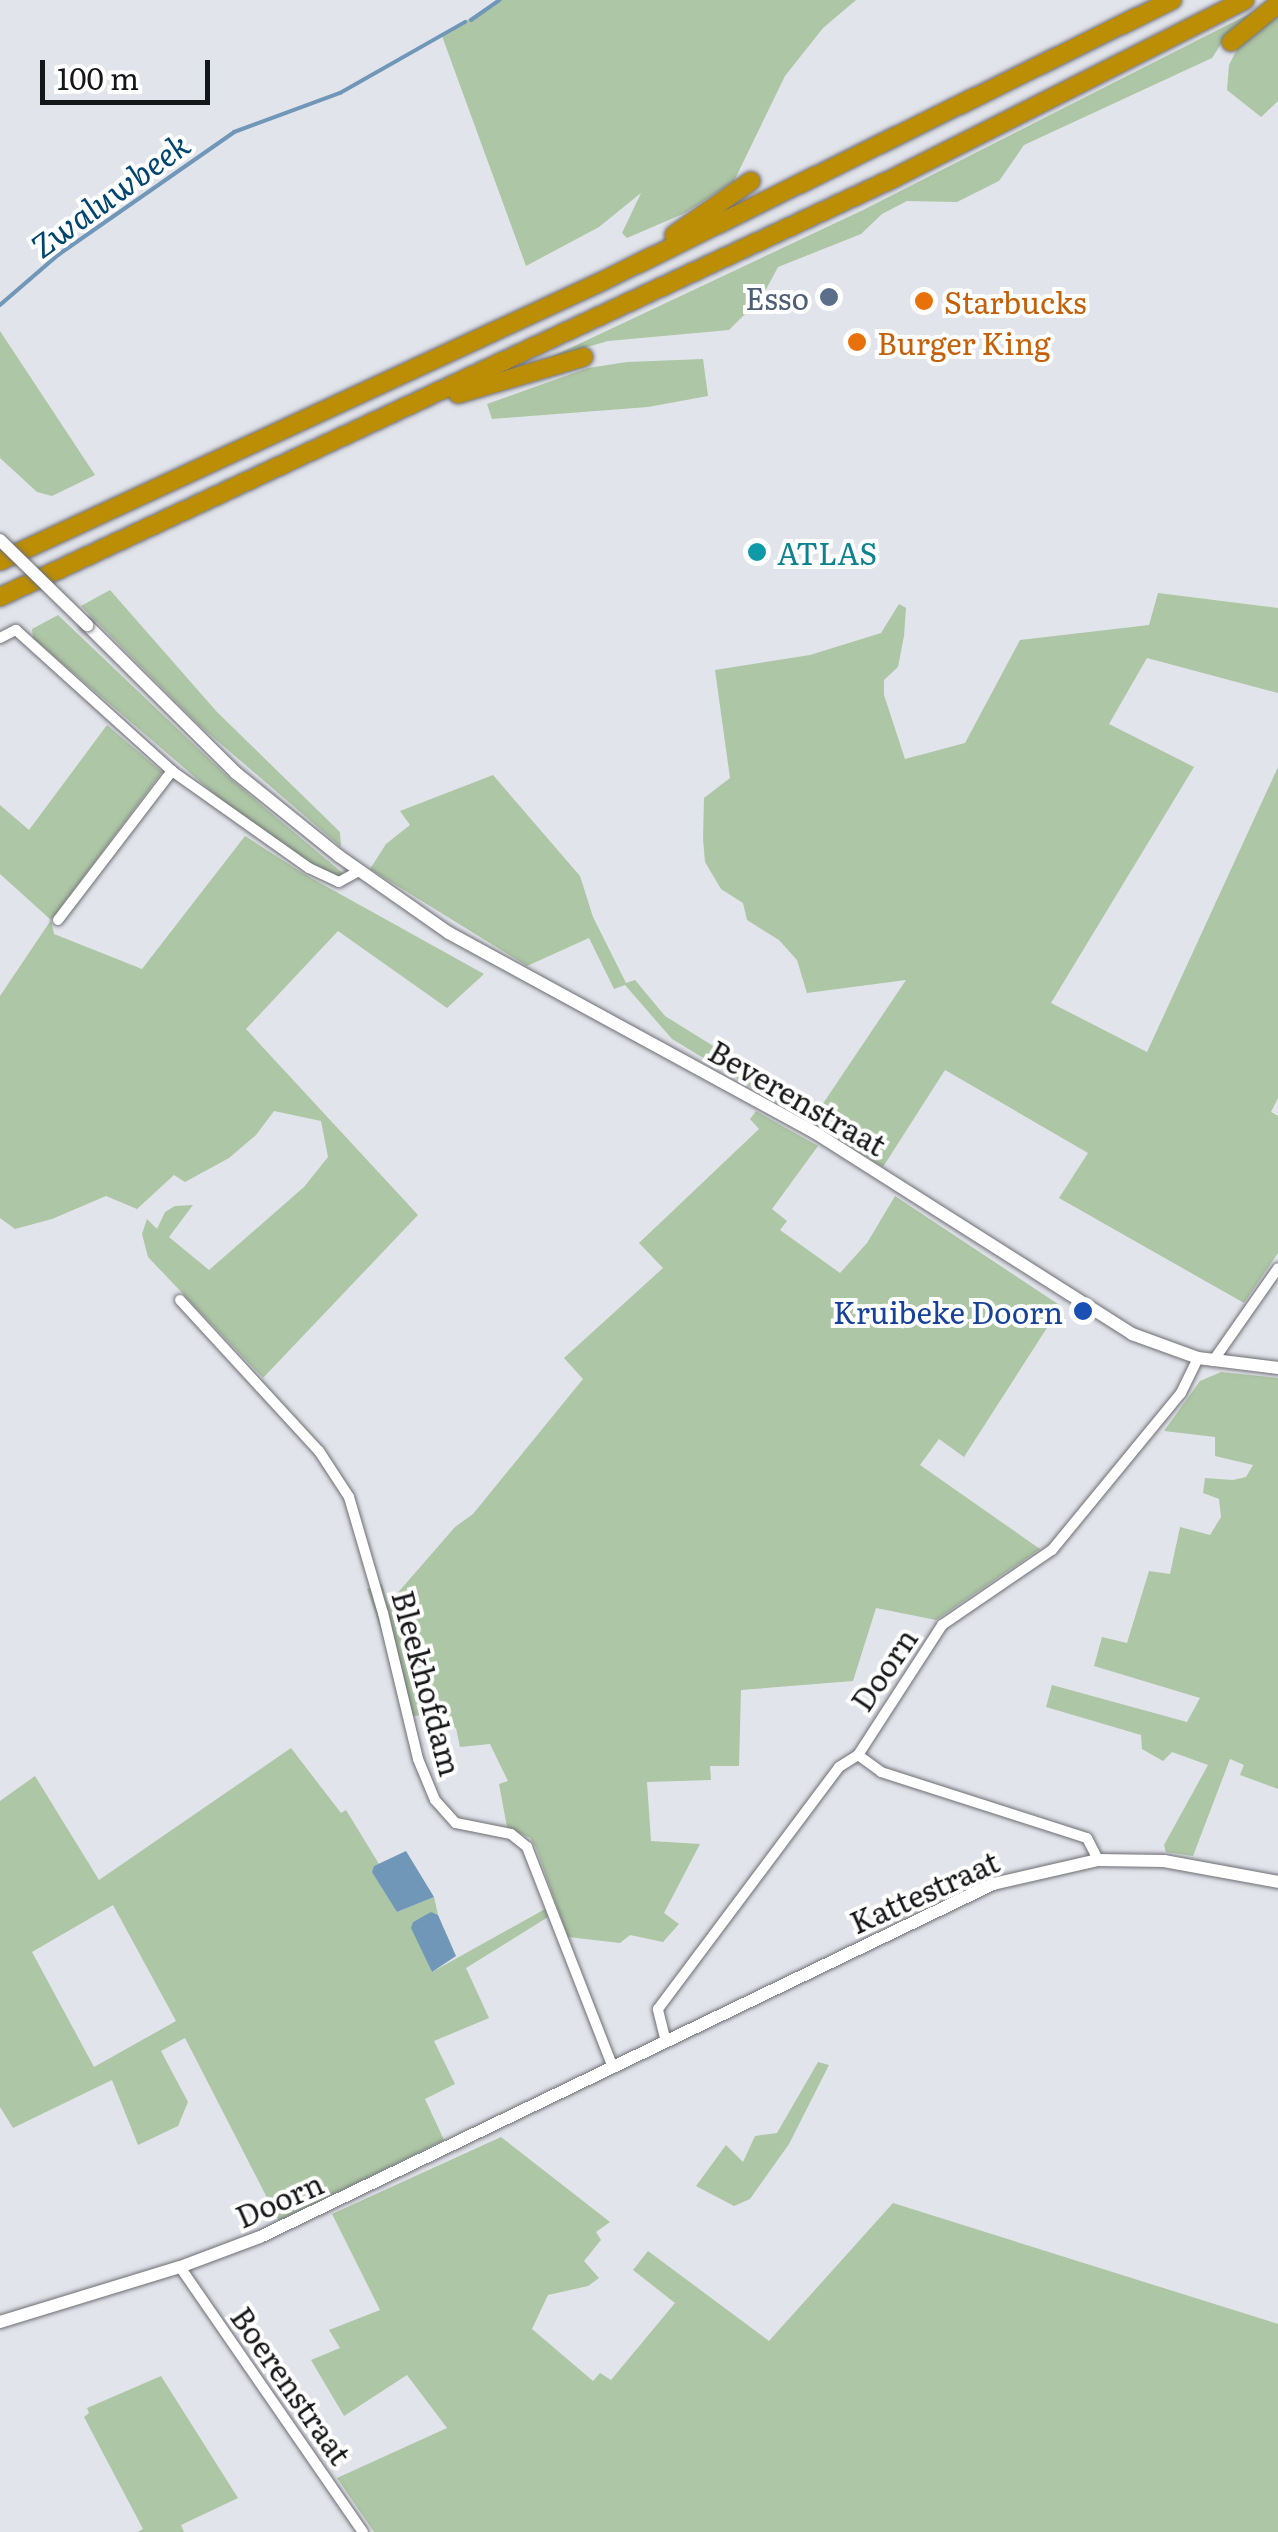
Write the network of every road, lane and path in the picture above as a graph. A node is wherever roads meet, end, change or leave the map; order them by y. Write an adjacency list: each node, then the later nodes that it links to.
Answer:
1 (1172, 0): 6 (highway)
2 (1245, 0): 8 (highway)
3 (1278, 4): 4 (highway)
4 (1231, 42)
5 (751, 182): 6 (highway)
6 (603, 280): 10 (highway)
7 (584, 357): 8 (highway)
8 (423, 402): 11 (highway)
9 (0, 540): 14 (street, Beverenstraat, bridge)
10 (0, 562)
11 (0, 597)
12 (0, 638): 13 (street)
13 (172, 771): 14 (street); 15 (street)
14 (359, 871): 18 (street, Beverenstraat)
15 (58, 920)
16 (1278, 1268): 19 (street)
17 (180, 1300): 25 (street, Bleekhofdam)
18 (1198, 1358): 19 (street, Beverenstraat); 21 (street, Doorn)
19 (1213, 1361): 20 (street, Beverenstraat)
20 (1278, 1368)
21 (858, 1755): 22 (street); 24 (street, Doorn)
22 (1098, 1860): 23 (street, Kattestraat); 24 (street, Kattestraat)
23 (1278, 1882)
24 (666, 2042): 25 (street, Kattestraat)
25 (614, 2068): 26 (street, Doorn)
26 (180, 2267): 27 (street, Doorn); 28 (street, Boerenstraat)
27 (0, 2322)
28 (364, 2532)

